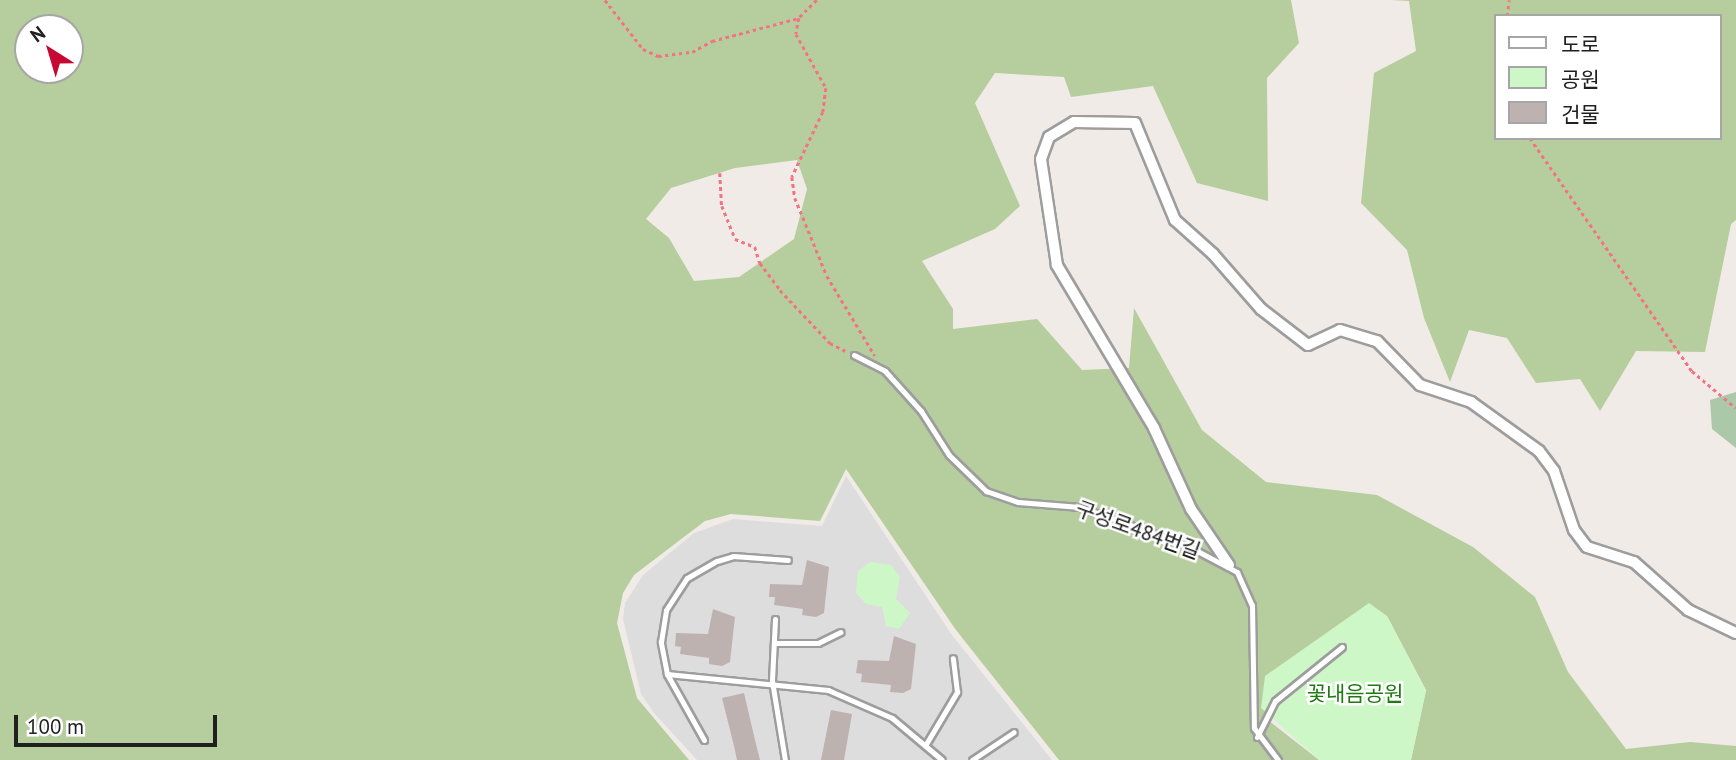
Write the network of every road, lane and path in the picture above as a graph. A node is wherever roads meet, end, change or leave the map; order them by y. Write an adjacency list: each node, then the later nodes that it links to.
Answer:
1 (606, 0): 3 (path)
2 (817, 0): 3 (path)
3 (799, 18): 7 (path)
4 (1531, 140): 8 (path)
5 (720, 173): 6 (path)
6 (854, 355): 7 (lane, 구성로484번길)
7 (884, 371): 10 (lane, 구성로484번길)
8 (1736, 408)
9 (788, 560): 17 (lane)
10 (1229, 565): 13 (street); 20 (lane)
11 (775, 619): 14 (lane)
12 (841, 632): 14 (lane)
13 (1736, 633)
14 (774, 643): 18 (lane)
15 (1342, 647): 20 (lane)
16 (953, 658): 22 (lane)
17 (667, 674): 18 (lane); 21 (lane)
18 (772, 681): 22 (lane); 23 (lane)
19 (1014, 732): 25 (lane)
20 (1257, 737): 26 (lane)
21 (704, 740)
22 (926, 744): 24 (lane)
23 (785, 760)
24 (942, 760)
25 (972, 760)
26 (1278, 760)

